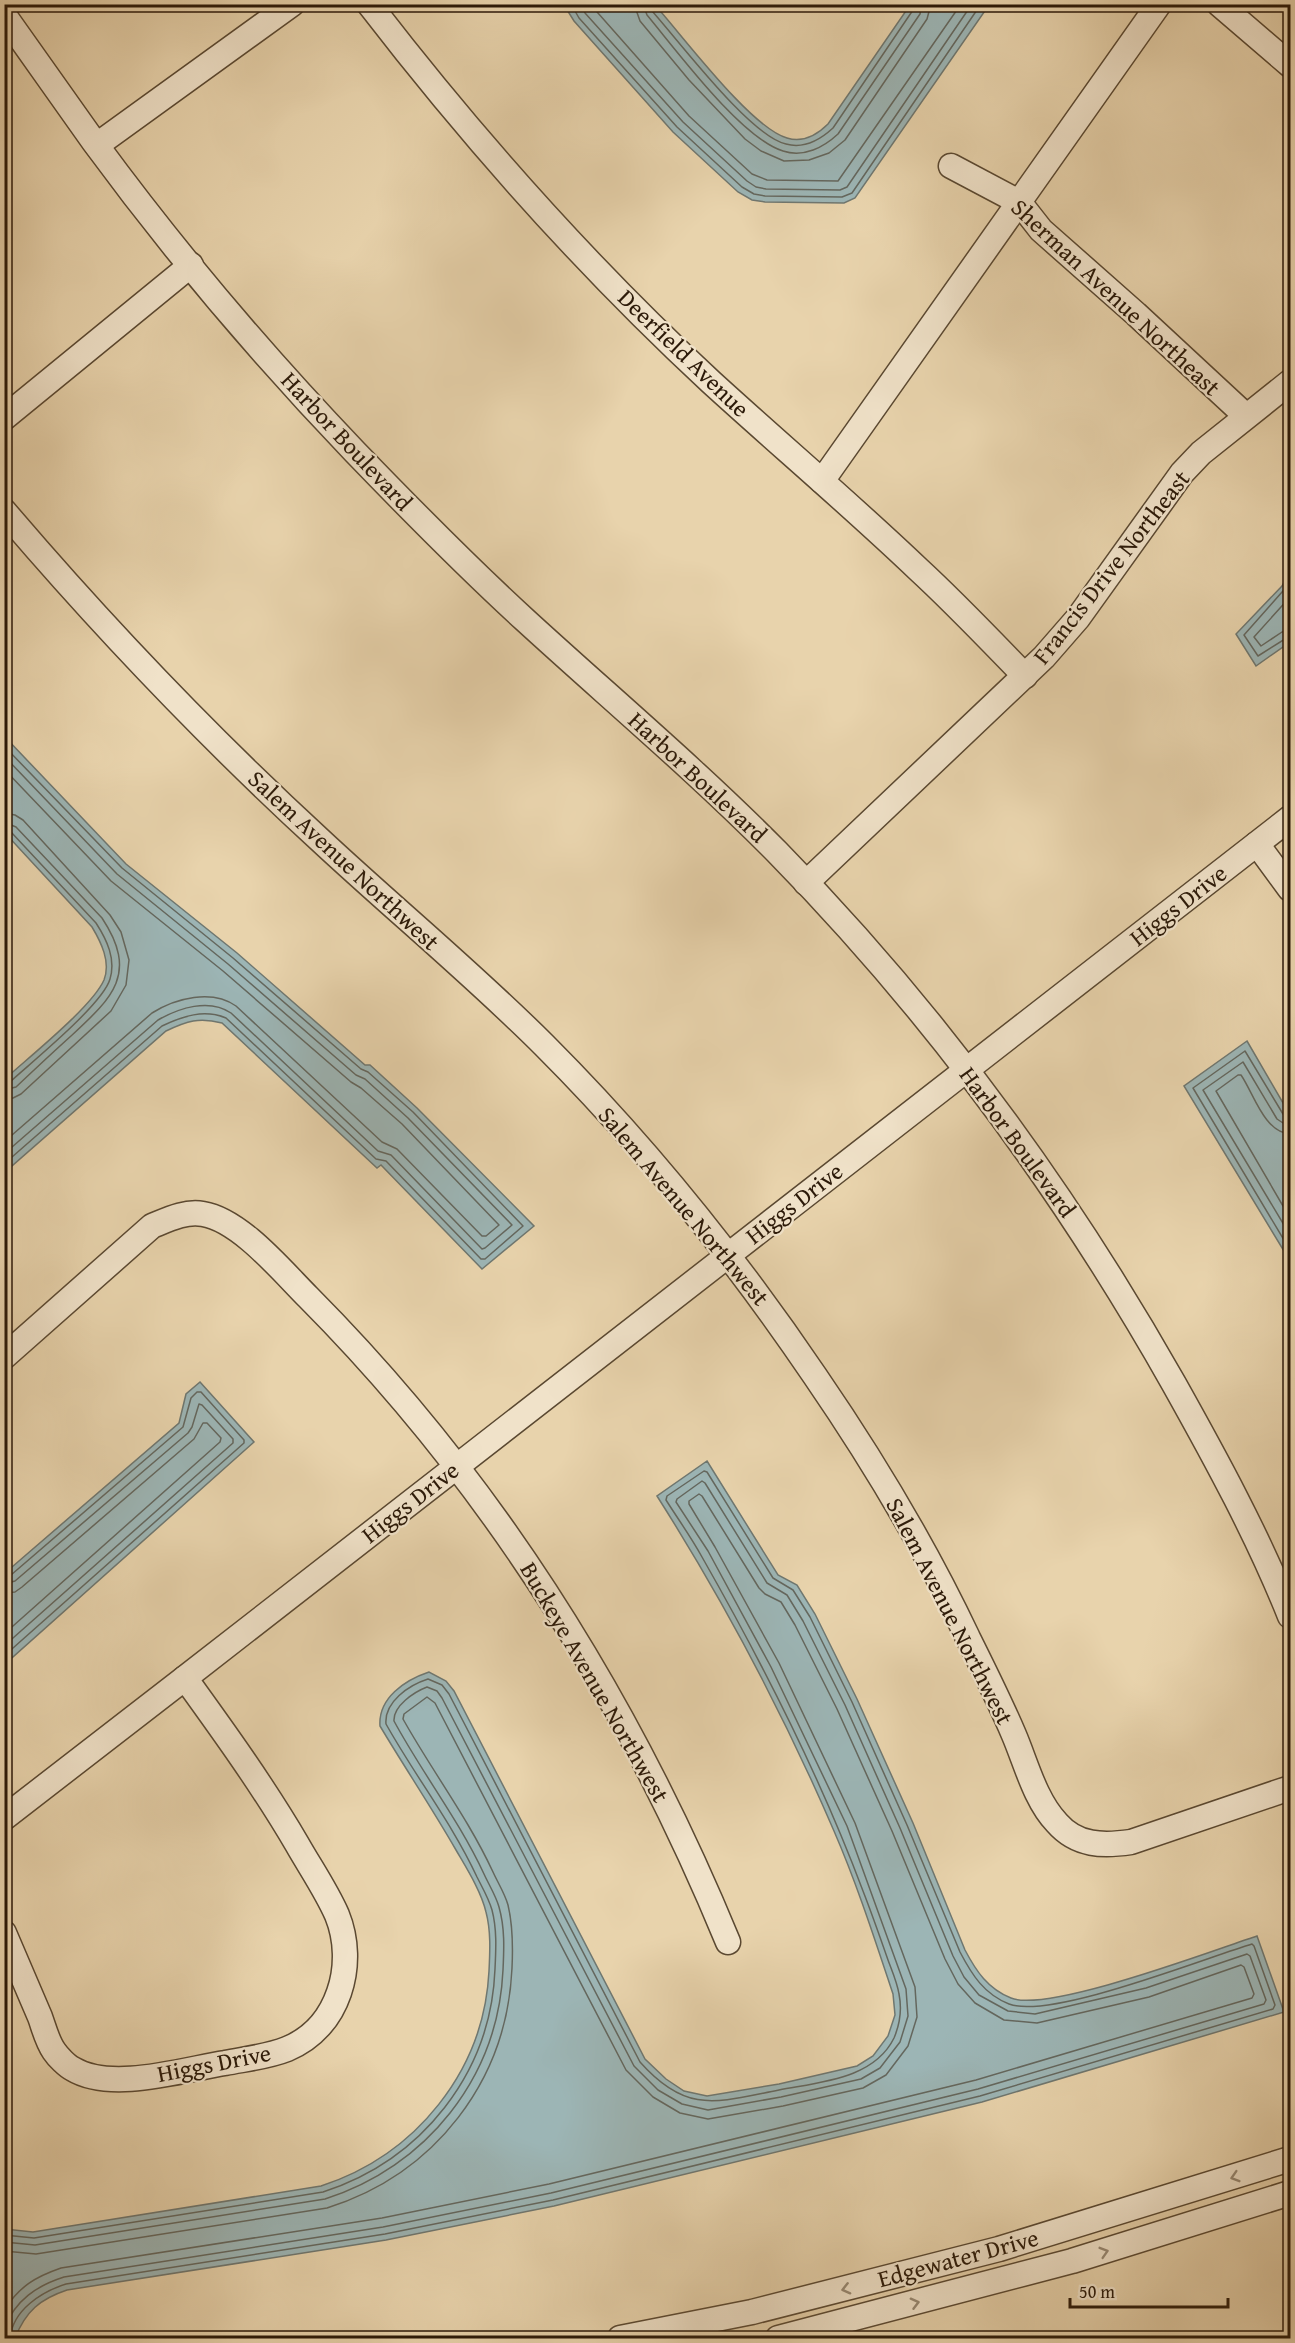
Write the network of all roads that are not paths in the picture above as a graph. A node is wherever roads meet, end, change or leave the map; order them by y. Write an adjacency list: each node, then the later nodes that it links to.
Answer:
1 (292, 4): 7 (street)
2 (369, 4): 14 (street, Deerfield Avenue)
3 (1159, 4): 9 (street)
4 (1219, 4): 6 (street)
5 (4, 15): 7 (street, Harbor Boulevard)
6 (1290, 65)
7 (97, 145): 10 (street, Harbor Boulevard)
8 (951, 166): 9 (street, Sherman Avenue Northeast)
9 (1019, 202): 12 (street, Sherman Avenue Northeast); 14 (street)
10 (191, 266): 13 (street); 19 (street, Harbor Boulevard)
11 (1290, 382): 12 (street, Francis Drive Northeast)
12 (1246, 416): 16 (street, Francis Drive Northeast)
13 (4, 418)
14 (822, 481): 16 (street, Deerfield Avenue)
15 (4, 511): 22 (street, Salem Avenue Northwest)
16 (1025, 676): 19 (street, Francis Drive Northeast)
17 (1290, 818): 18 (street, Higgs Drive)
18 (1257, 844): 20 (street); 21 (street, Higgs Drive)
19 (806, 883): 21 (street, Harbor Boulevard)
20 (1290, 889)
21 (966, 1070): 22 (street, Higgs Drive); 25 (street, Harbor Boulevard)
22 (728, 1255): 24 (street, Higgs Drive); 27 (street, Salem Avenue Northwest)
23 (4, 1357): 24 (street, Buckeye Avenue Northwest)
24 (456, 1466): 26 (street, Higgs Drive); 30 (street, Buckeye Avenue Northwest)
25 (1290, 1616)
26 (185, 1678): 28 (street, Higgs Drive); 29 (street, Higgs Drive)
27 (1290, 1788)
28 (4, 1818)
29 (4, 1933)
30 (728, 1942)
31 (1290, 2159): 33 (street, Edgewater Drive, one-way to 33)
32 (1290, 2193): 34 (street, Edgewater Drive, one-way to 32)
33 (620, 2338)
34 (778, 2338)

